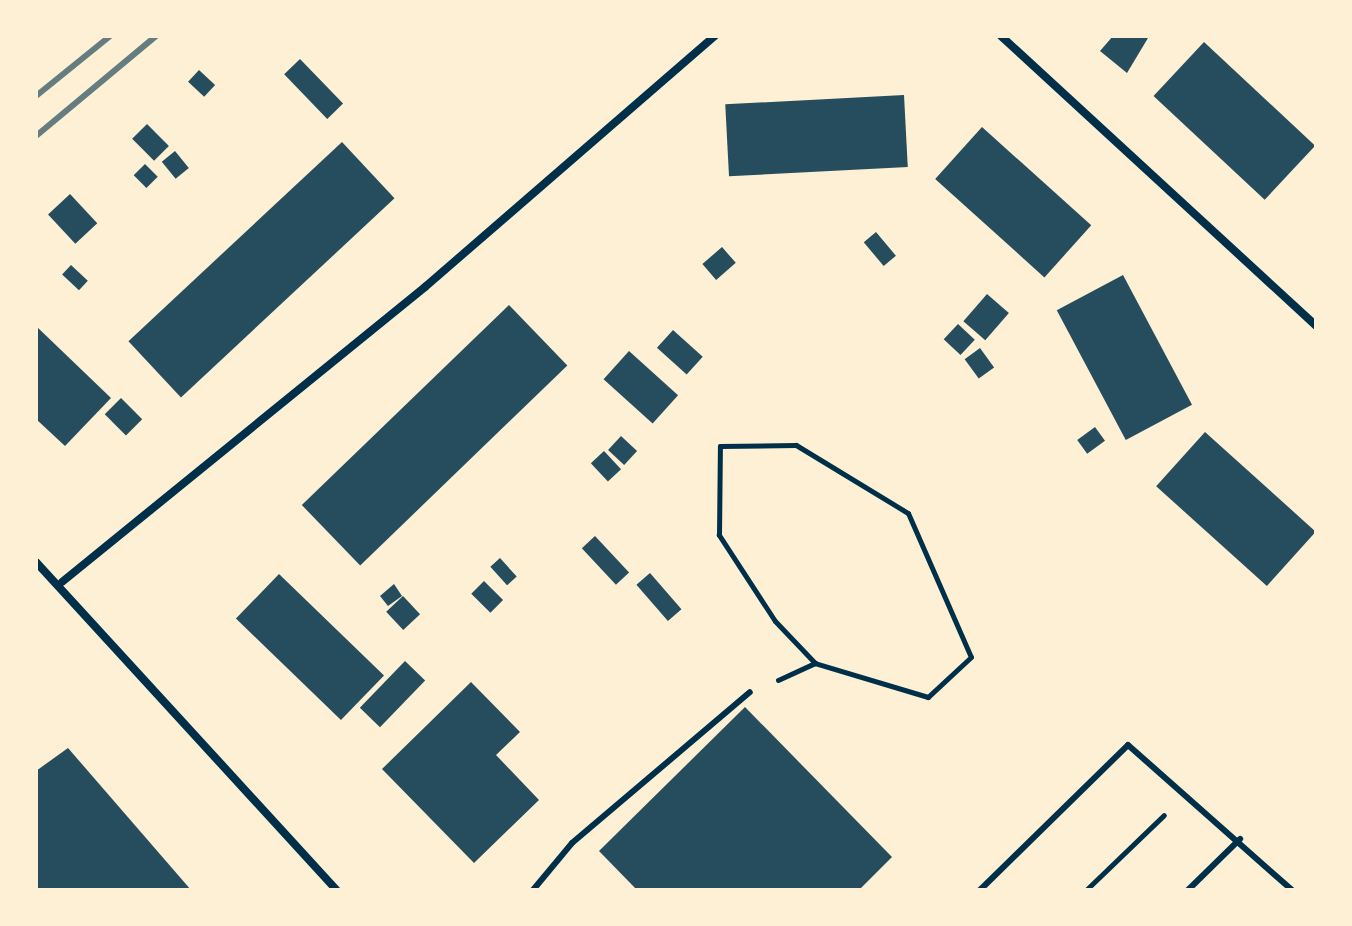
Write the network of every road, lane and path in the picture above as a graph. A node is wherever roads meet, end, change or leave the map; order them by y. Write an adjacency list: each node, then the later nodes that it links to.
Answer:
1 (715, 36): 5 (street)
2 (1001, 36): 3 (street)
3 (1316, 326)
4 (36, 562): 5 (street)
5 (62, 582): 10 (street)
6 (815, 663): 6 (path); 7 (path)
7 (750, 692): 11 (lane)
8 (1188, 792): 9 (lane); 12 (lane); 13 (path)
9 (1240, 839): 14 (lane); 15 (lane)
10 (337, 890)
11 (533, 890)
12 (980, 890)
13 (1086, 890)
14 (1188, 890)
15 (1292, 890)

